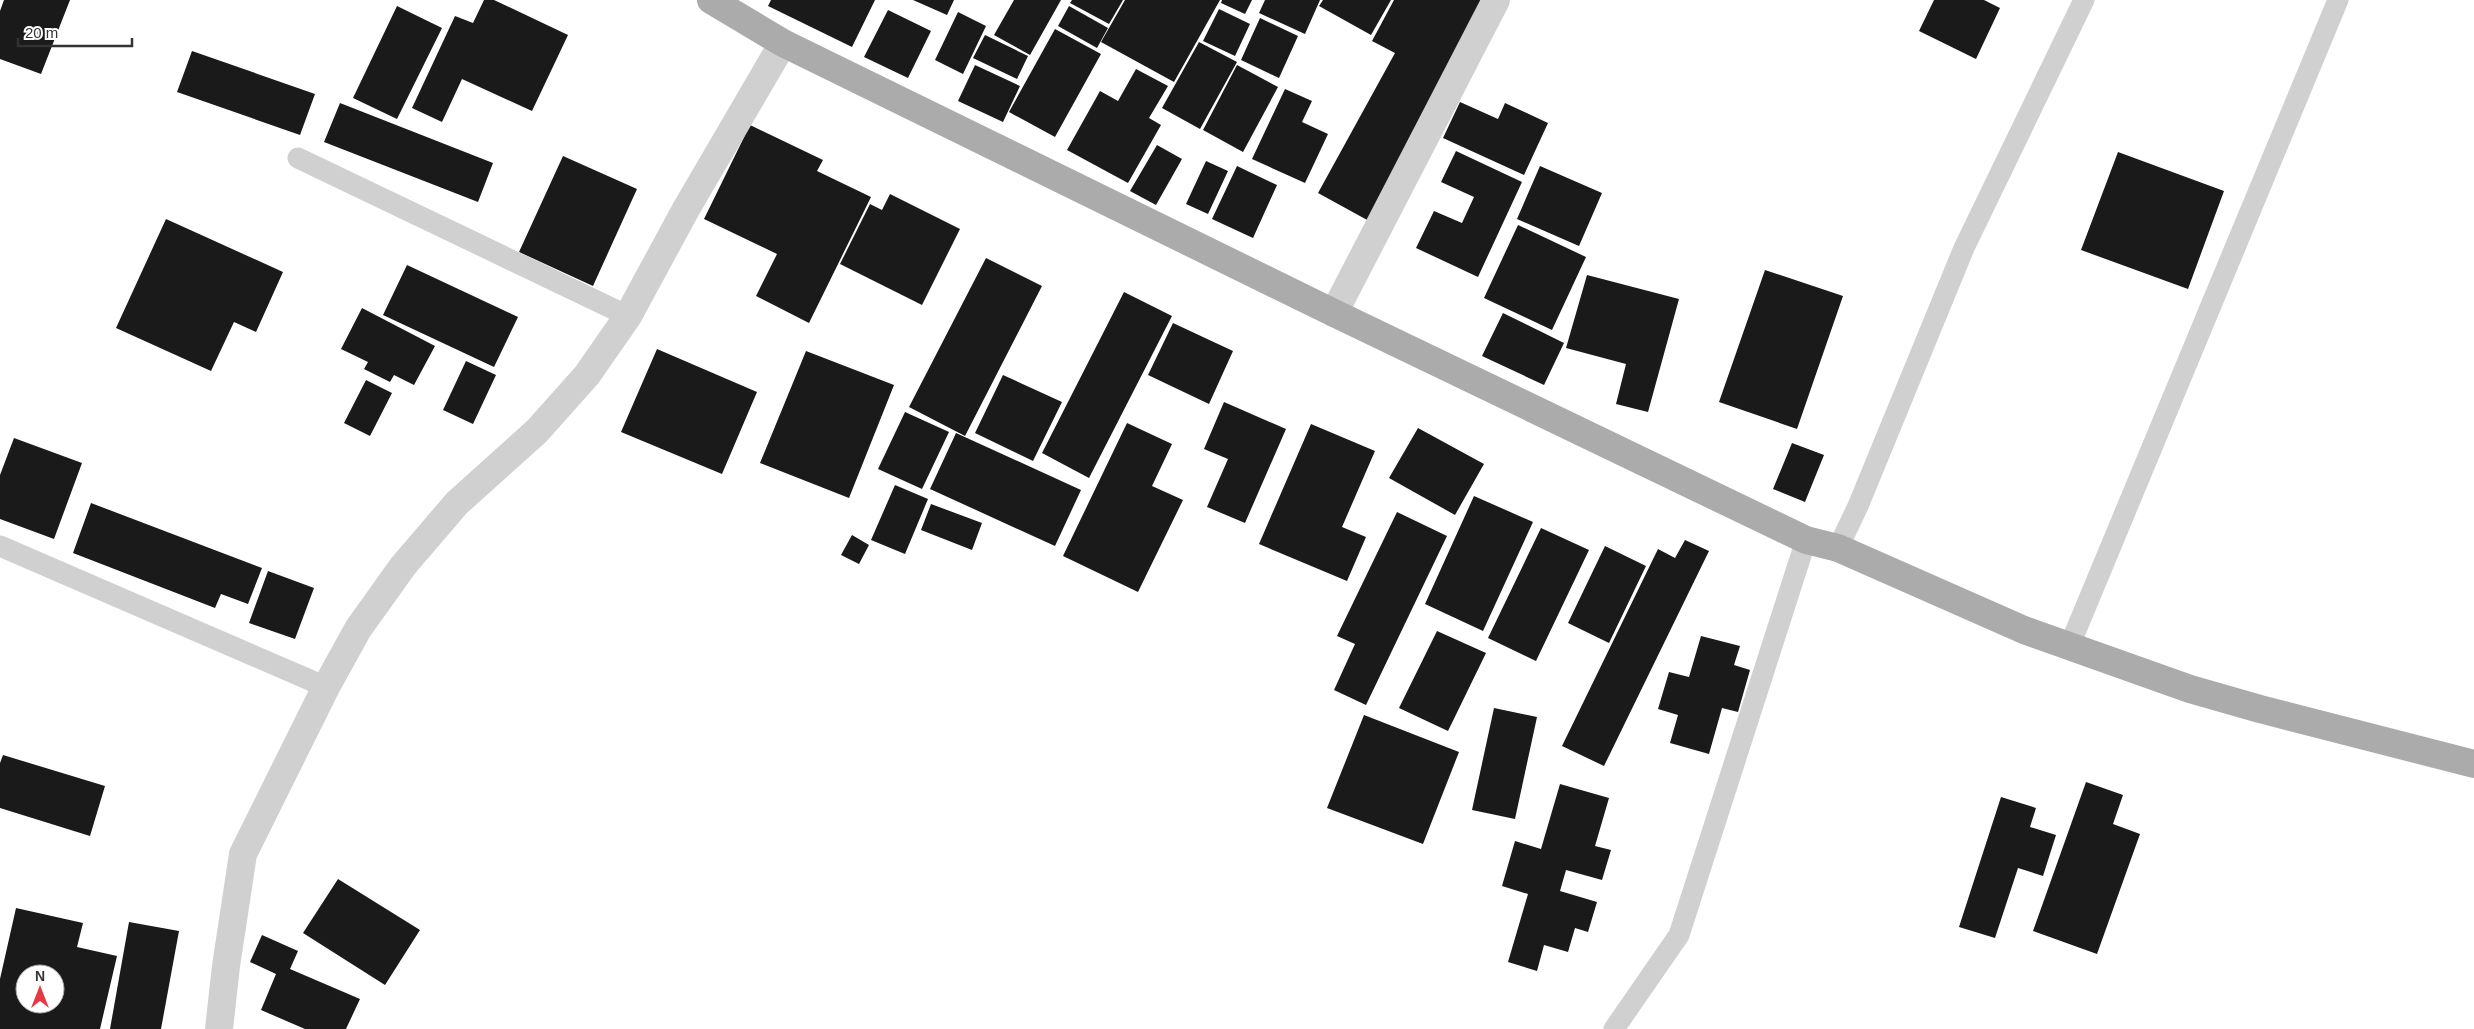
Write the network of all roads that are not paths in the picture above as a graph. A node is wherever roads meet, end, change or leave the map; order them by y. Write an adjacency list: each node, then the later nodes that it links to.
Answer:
1 (711, 0): 5 (main road)
2 (1496, 0): 7 (street)
3 (2084, 0): 11 (lane)
4 (2338, 0): 12 (lane)
5 (783, 43): 7 (main road); 8 (street)
6 (298, 158): 8 (lane)
7 (1334, 313): 9 (main road)
8 (628, 316): 13 (street)
9 (1806, 540): 11 (main road); 16 (lane)
10 (0, 546): 13 (lane)
11 (1838, 548): 12 (main road)
12 (2069, 647): 14 (main road)
13 (326, 687): 15 (street)
14 (2474, 764)
15 (220, 1029)
16 (1614, 1029)

